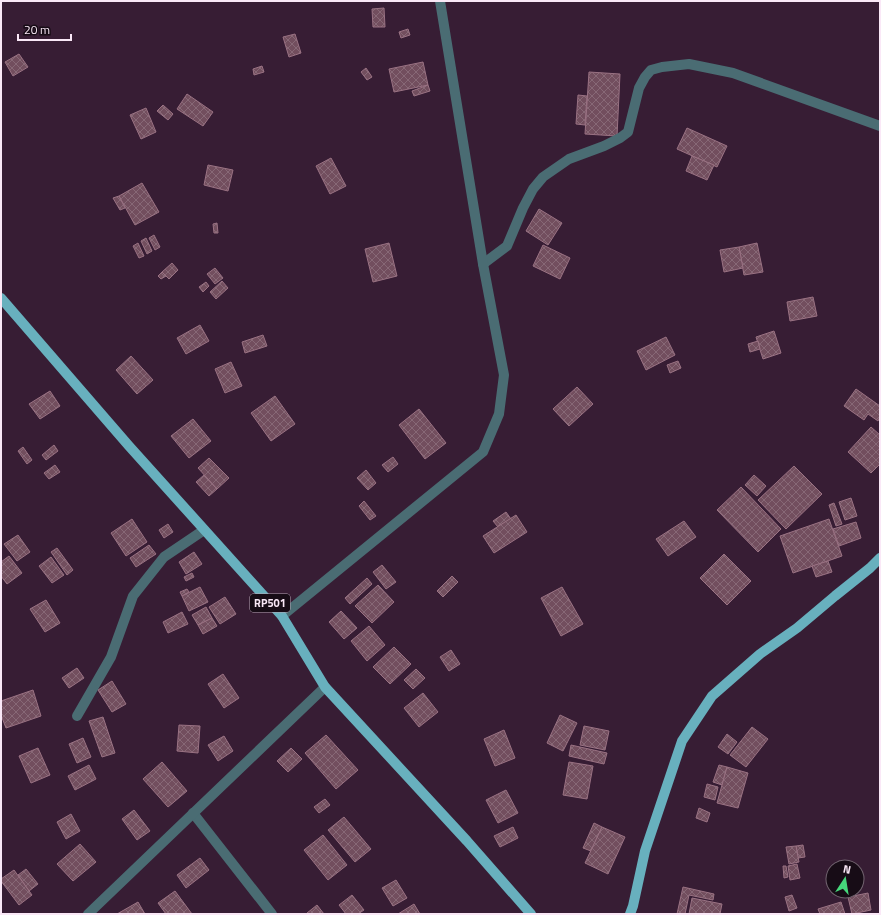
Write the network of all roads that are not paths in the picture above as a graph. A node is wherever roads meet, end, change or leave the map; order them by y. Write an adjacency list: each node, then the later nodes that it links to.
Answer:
1 (440, 1): 3 (street)
2 (880, 126): 3 (street)
3 (483, 264): 7 (street)
4 (1, 298): 5 (main road, RP501)
5 (204, 530): 7 (main road, RP501); 9 (street)
6 (880, 558): 14 (main road)
7 (282, 616): 8 (main road, RP501)
8 (325, 687): 10 (street); 13 (main road, RP501)
9 (77, 716)
10 (193, 812): 11 (street); 12 (street)
11 (88, 914)
12 (272, 914)
13 (531, 914)
14 (630, 914)

